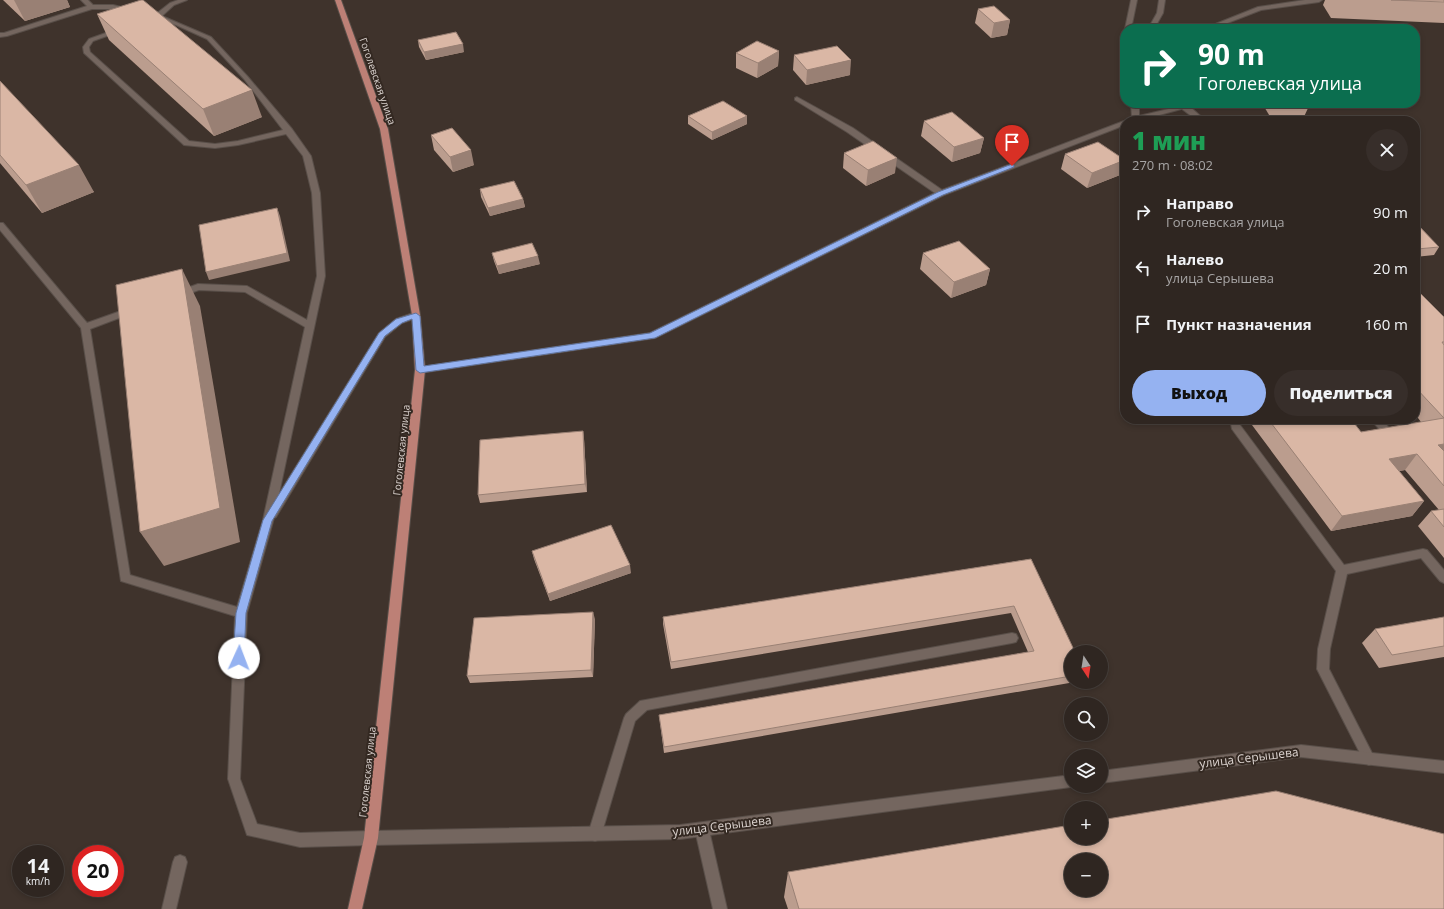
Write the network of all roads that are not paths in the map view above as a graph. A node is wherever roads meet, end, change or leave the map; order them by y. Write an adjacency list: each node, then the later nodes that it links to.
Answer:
1 (84, 0): 7 (street)
2 (184, 0): 10 (street)
3 (338, 0): 28 (main road, Гоголевская улица)
4 (1134, 0): 12 (street)
5 (1162, 0): 13 (street)
6 (1319, 0): 14 (street)
7 (91, 7): 8 (street); 16 (street)
8 (135, 11)
9 (143, 13): 10 (street)
10 (158, 16): 11 (street); 23 (street)
11 (143, 21)
12 (1129, 24)
13 (1154, 24)
14 (1219, 24)
15 (128, 26): 23 (street)
16 (0, 34)
17 (797, 99): 24 (street)
18 (1173, 108): 20 (street)
19 (1187, 108): 21 (street)
20 (1143, 116)
21 (1196, 116)
22 (1120, 124): 24 (street)
23 (289, 131): 29 (street)
24 (941, 193): 31 (street)
25 (0, 225): 30 (street)
26 (170, 297): 29 (street)
27 (142, 307): 30 (street)
28 (416, 316): 31 (main road, Гоголевская улица); 35 (street)
29 (310, 326): 35 (street)
30 (85, 327): 38 (street)
31 (420, 370): 46 (main road, Гоголевская улица)
32 (1235, 424): 36 (street)
33 (1380, 424): 34 (street)
34 (1388, 432)
35 (268, 520): 38 (street)
36 (1342, 570): 37 (street); 40 (street)
37 (1444, 578)
38 (241, 613): 46 (street, улица Серышева)
39 (1012, 638): 45 (street)
40 (1369, 758): 41 (street, улица Серышева); 42 (street, улица Серышева)
41 (1444, 767)
42 (1108, 776)
43 (1064, 782): 44 (street, улица Серышева)
44 (702, 830): 45 (street, улица Серышева); 50 (street)
45 (595, 834): 46 (street, улица Серышева)
46 (370, 838): 49 (main road, Гоголевская улица)
47 (180, 862): 48 (street)
48 (169, 909)
49 (355, 909)
50 (720, 909)

